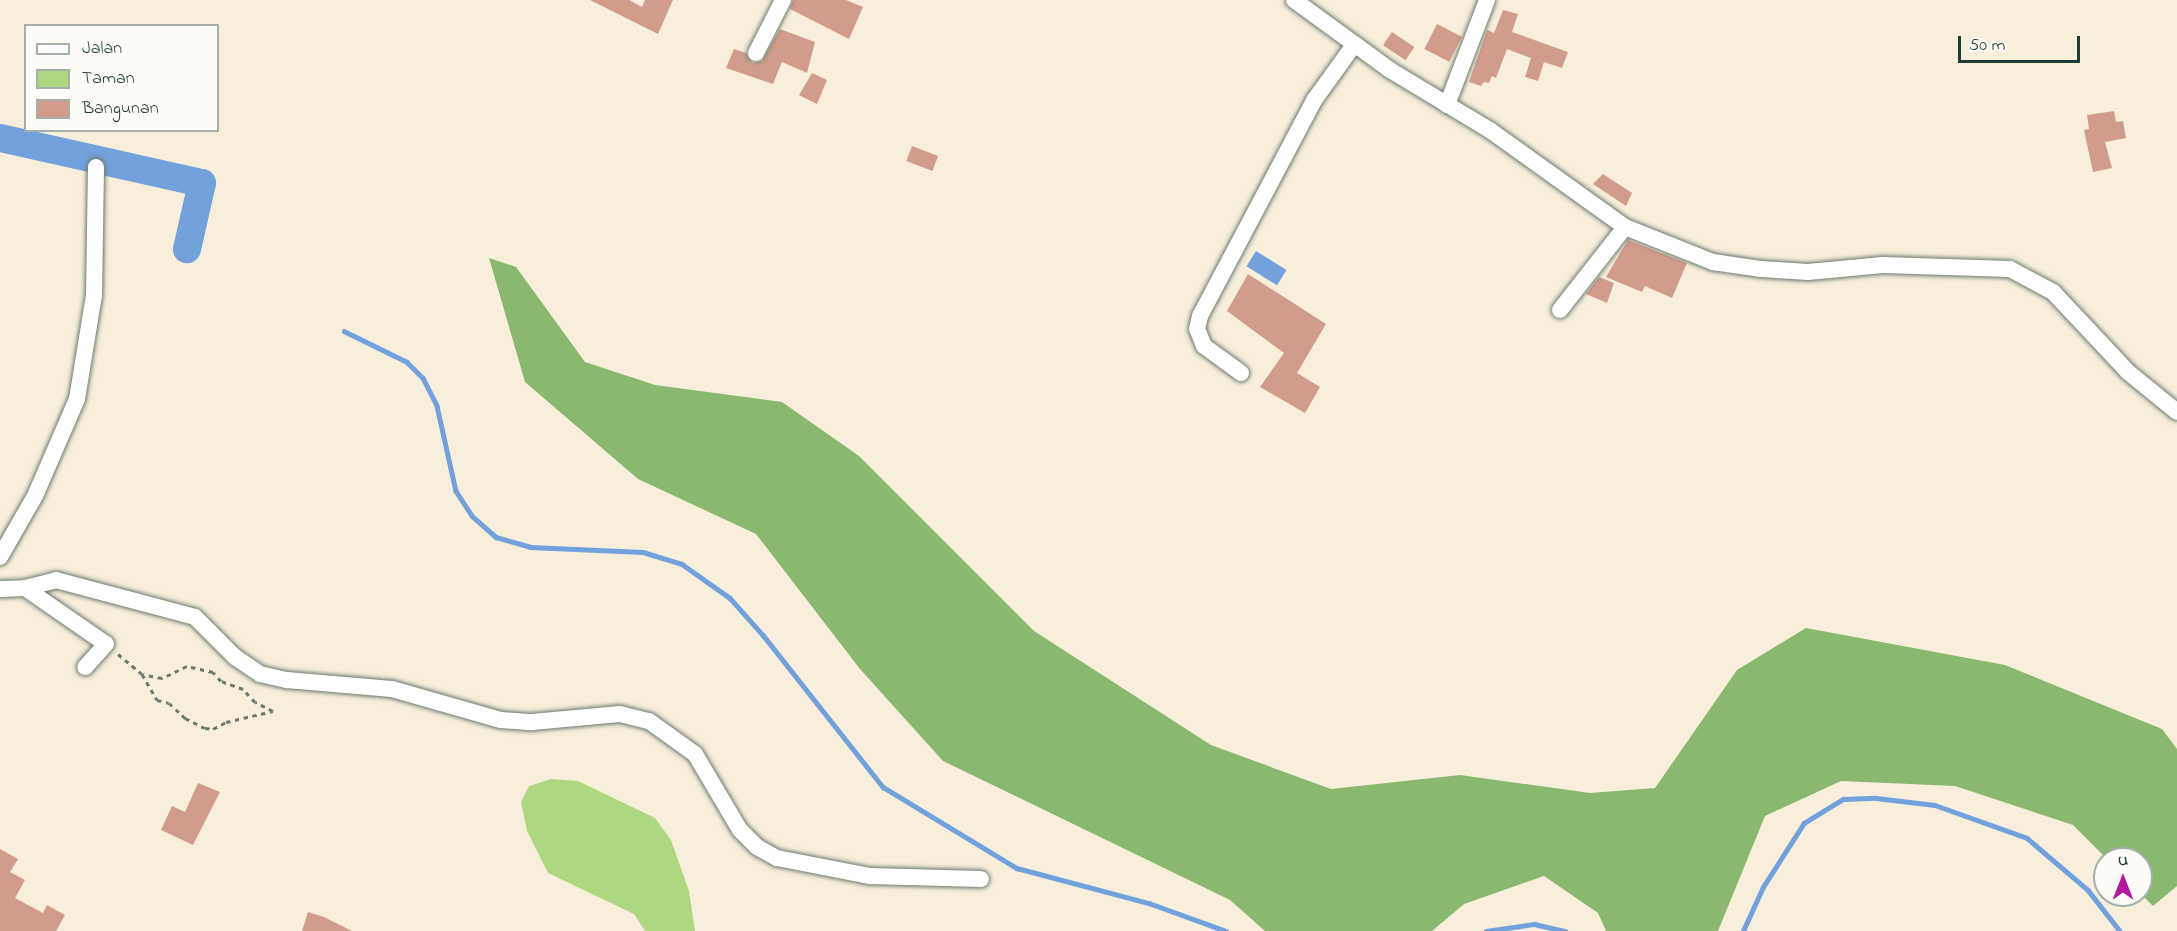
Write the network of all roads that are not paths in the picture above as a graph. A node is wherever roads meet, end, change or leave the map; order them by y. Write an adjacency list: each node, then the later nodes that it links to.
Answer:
1 (783, 0): 5 (street)
2 (1294, 0): 4 (street)
3 (1487, 0): 6 (street)
4 (1354, 45): 6 (street); 10 (street)
5 (756, 52)
6 (1447, 105): 8 (street)
7 (96, 167): 12 (street)
8 (1625, 227): 9 (street); 11 (street)
9 (1560, 310)
10 (1241, 374)
11 (2177, 412)
12 (0, 557)
13 (26, 588): 14 (street); 15 (street); 16 (street)
14 (0, 589)
15 (85, 667)
16 (981, 879)

